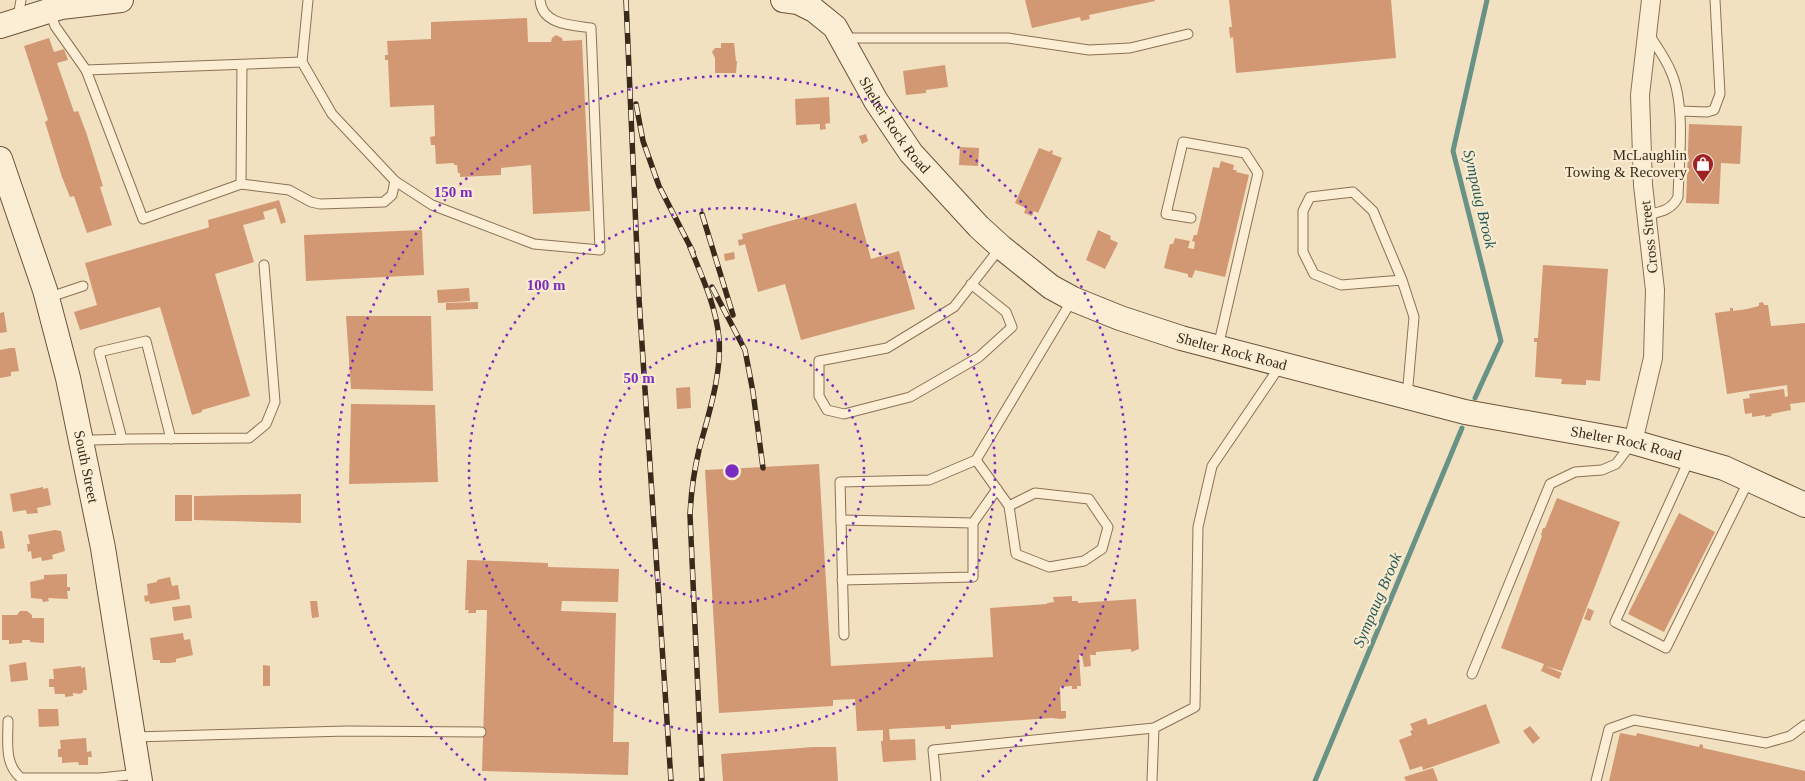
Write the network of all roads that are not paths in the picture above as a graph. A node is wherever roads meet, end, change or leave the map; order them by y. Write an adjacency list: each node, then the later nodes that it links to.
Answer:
1 (308, 0): 12 (lane)
2 (540, 0): 17 (lane)
3 (1652, 0): 9 (street, Cross Street)
4 (1715, 0): 15 (lane)
5 (107, 1): 7 (street)
6 (793, 1): 11 (street, Shelter Rock Road)
7 (50, 10): 8 (street); 14 (lane)
8 (13, 15)
9 (1648, 33): 15 (lane); 19 (street, Cross Street)
10 (1188, 34): 11 (lane)
11 (842, 38): 21 (street, Shelter Rock Road)
12 (302, 62): 13 (lane); 17 (lane)
13 (242, 65): 14 (lane); 18 (lane)
14 (86, 70): 18 (lane)
15 (1680, 111): 19 (lane)
16 (0, 159): 26 (street, South Street)
17 (395, 181): 18 (lane)
18 (241, 184)
19 (1646, 215): 33 (street, Cross Street)
20 (1191, 218): 28 (lane)
21 (1001, 247): 24 (lane); 27 (street, Shelter Rock Road)
22 (264, 264): 32 (lane)
23 (1402, 280): 23 (lane); 30 (lane)
24 (971, 284): 24 (lane)
25 (83, 286): 26 (lane)
26 (46, 298): 34 (street, South Street)
27 (1073, 299): 28 (street, Shelter Rock Road); 36 (lane)
28 (1218, 347): 29 (street, Shelter Rock Road)
29 (1282, 364): 30 (street, Shelter Rock Road); 48 (lane)
30 (1407, 397): 33 (street, Shelter Rock Road)
31 (122, 439): 32 (lane); 32 (lane); 34 (lane)
32 (171, 439)
33 (1634, 442): 35 (street, Shelter Rock Road); 45 (lane)
34 (81, 443): 50 (street, South Street)
35 (1690, 458): 37 (street, Shelter Rock Road); 37 (lane)
36 (976, 460): 38 (lane); 41 (lane)
37 (1750, 479): 39 (street, Shelter Rock Road)
38 (997, 489): 40 (lane); 42 (lane)
39 (1805, 504)
40 (1009, 506): 40 (lane)
41 (841, 520): 42 (lane); 43 (lane)
42 (973, 523): 43 (lane)
43 (842, 580): 44 (lane)
44 (844, 635)
45 (1472, 674)
46 (8, 721): 51 (lane)
47 (1805, 725): 54 (lane)
48 (1154, 728): 52 (lane); 53 (lane)
49 (481, 732): 50 (lane)
50 (134, 737): 51 (street, South Street)
51 (140, 777)
52 (936, 781)
53 (1152, 781)
54 (1596, 781)

